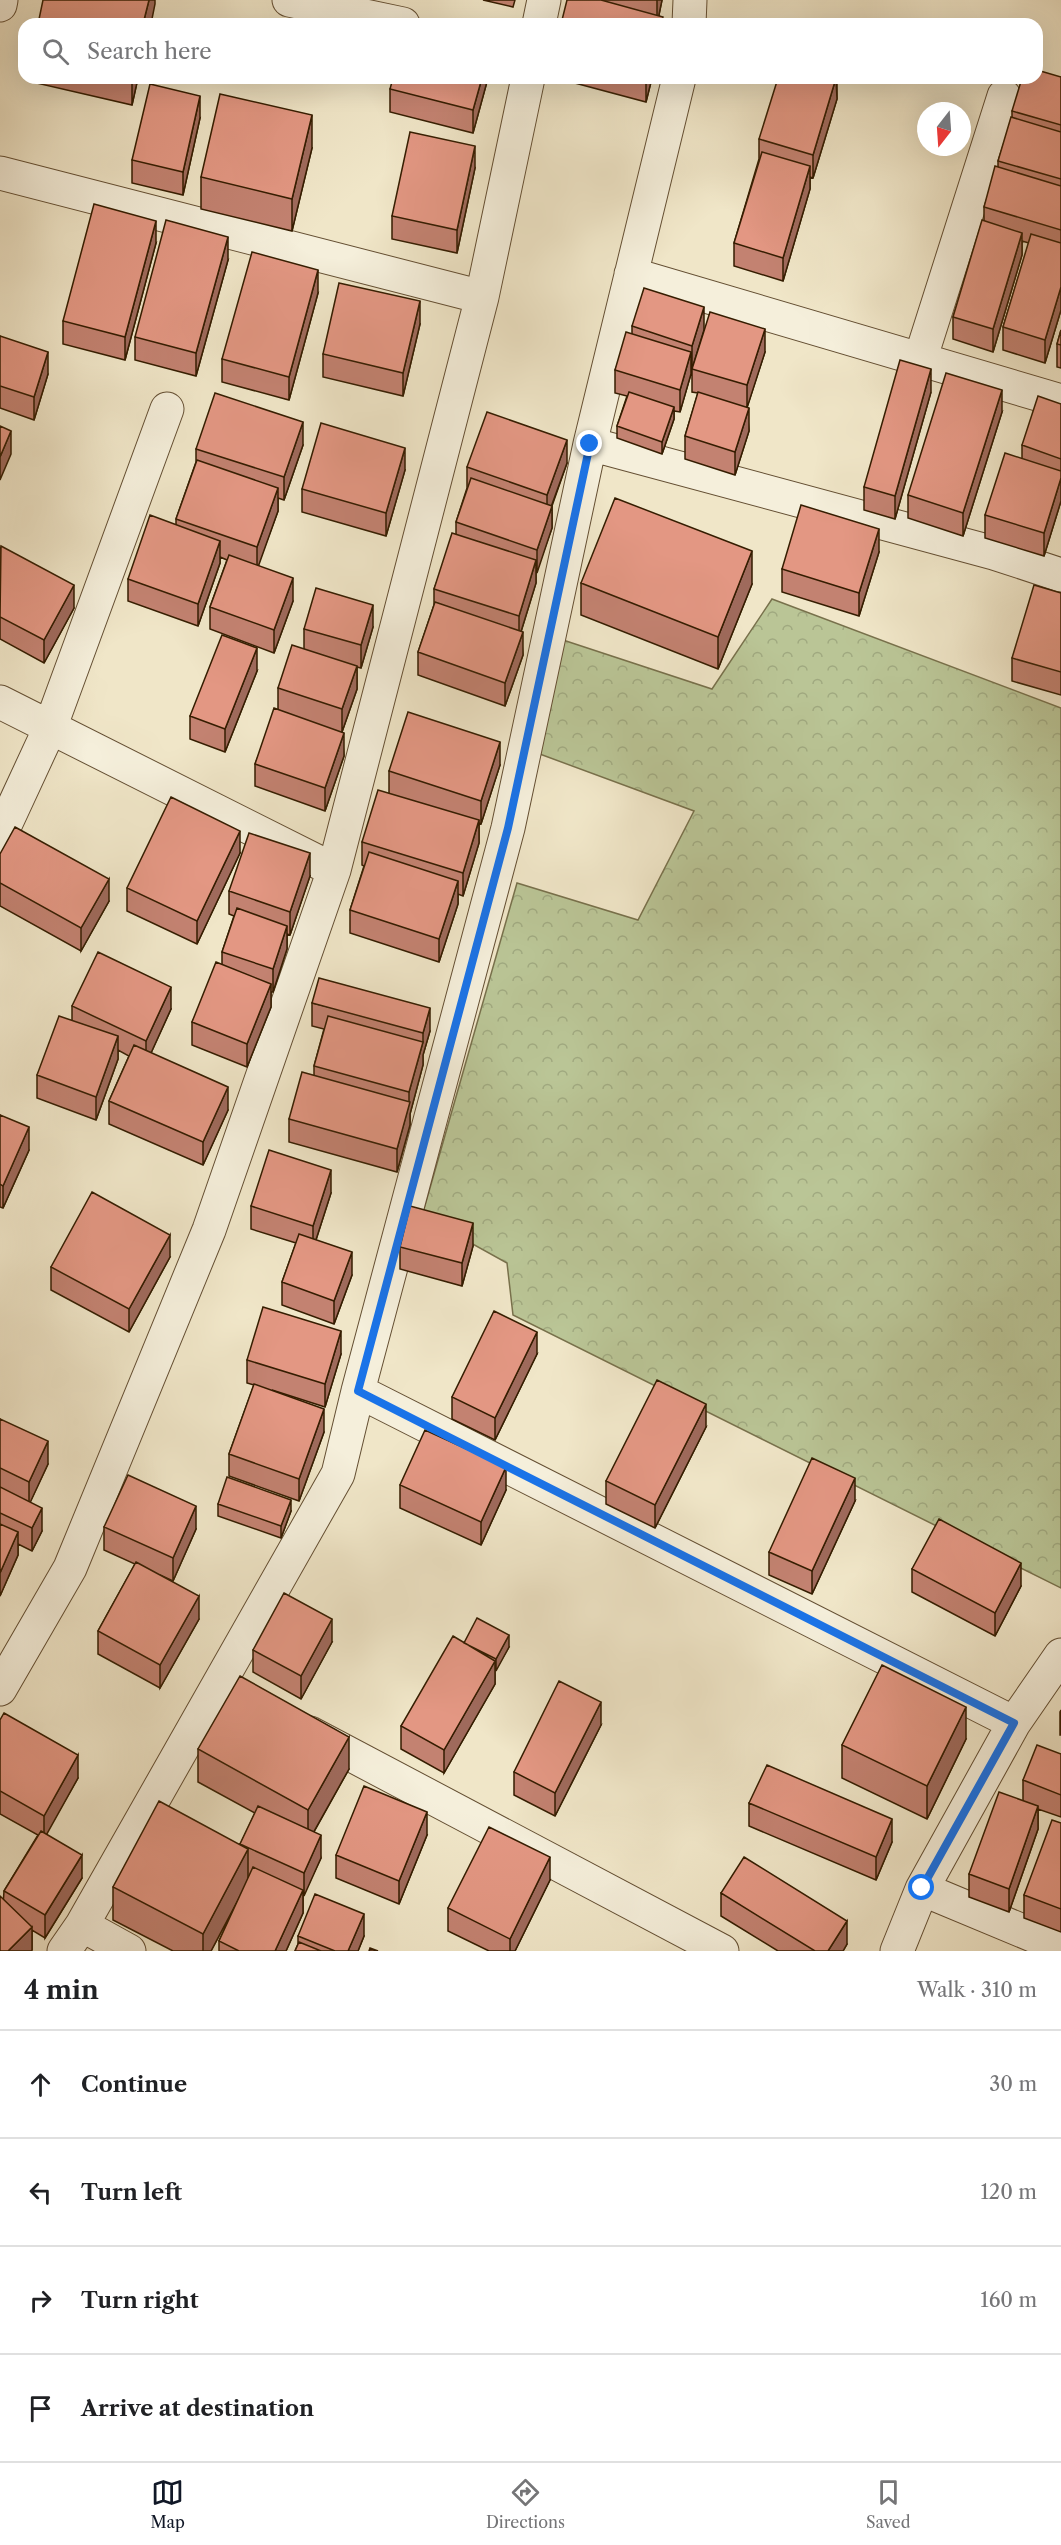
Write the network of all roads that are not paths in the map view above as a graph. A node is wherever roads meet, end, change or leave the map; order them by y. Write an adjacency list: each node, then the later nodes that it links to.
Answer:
1 (1, 0): 5 (street)
2 (289, 0): 6 (street)
3 (544, 0): 7 (street)
4 (690, 0): 8 (street)
5 (0, 5)
6 (374, 18)
7 (540, 18)
8 (689, 18)
9 (527, 84): 14 (street)
10 (678, 84): 13 (street)
11 (1004, 96): 15 (street)
12 (0, 173): 14 (street)
13 (631, 274): 15 (street); 18 (street)
14 (482, 297): 23 (street)
15 (920, 360): 16 (street)
16 (1061, 401)
17 (166, 409): 21 (street)
18 (590, 444): 19 (street); 24 (street)
19 (1061, 575)
20 (0, 702): 21 (street)
21 (50, 728): 22 (street); 23 (street)
22 (0, 836)
23 (334, 870): 27 (street)
24 (358, 1391): 26 (street); 30 (street)
25 (1061, 1655): 30 (street)
26 (218, 1684): 28 (street); 32 (street)
27 (0, 1689)
28 (250, 1701)
29 (281, 1718): 35 (street)
30 (1014, 1723): 31 (street)
31 (922, 1888): 33 (street); 36 (street)
32 (73, 1938): 34 (street)
33 (1061, 1947)
34 (129, 1951)
35 (722, 1951)
36 (897, 1951)

